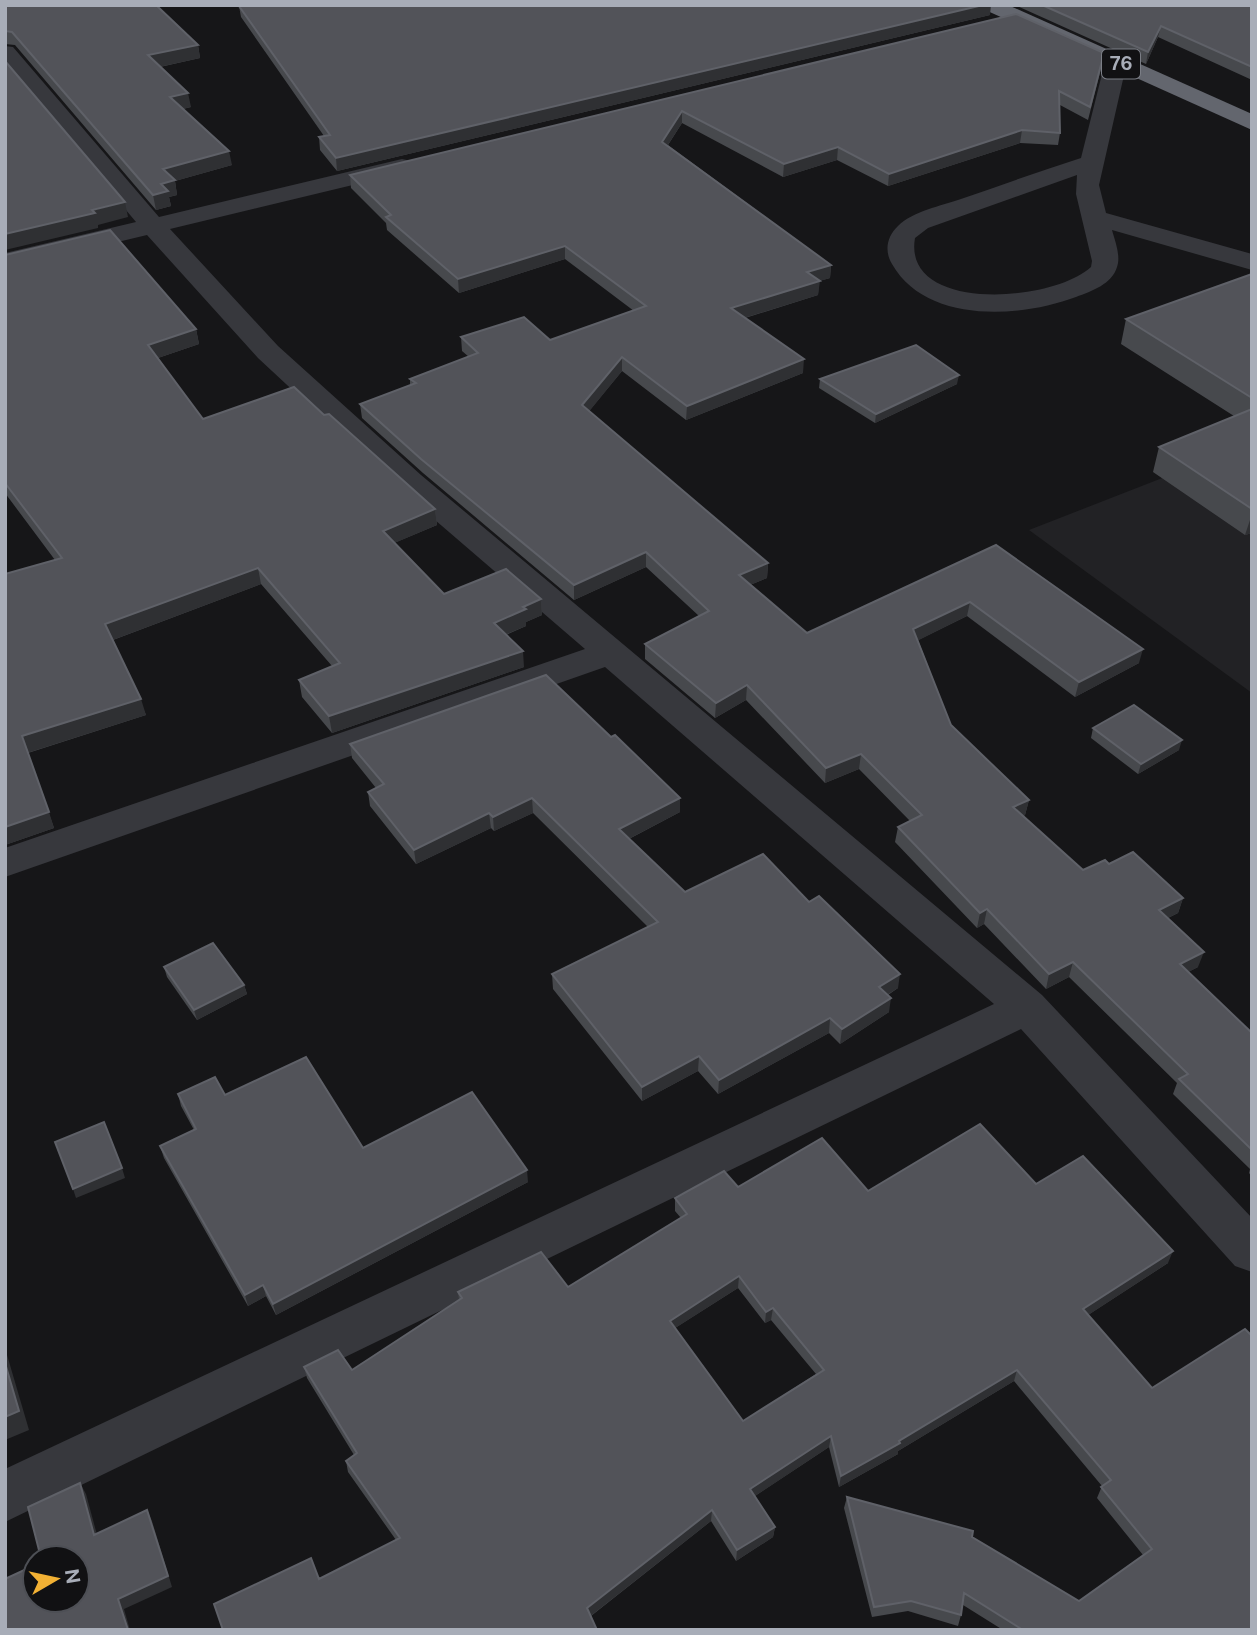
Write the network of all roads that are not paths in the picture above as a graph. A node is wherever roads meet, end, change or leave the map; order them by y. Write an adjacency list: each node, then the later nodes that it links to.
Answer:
1 (989, 5): 2 (highway, 76)
2 (1017, 17): 3 (street); 5 (highway, 76)
3 (976, 27)
4 (5, 52): 10 (street)
5 (1116, 62): 6 (highway, 76); 8 (street)
6 (1252, 122)
7 (423, 161): 10 (street)
8 (1092, 162): 9 (street); 9 (street)
9 (1093, 217): 12 (street)
10 (153, 226): 11 (street); 13 (street)
11 (5, 261)
12 (1252, 262)
13 (609, 653): 14 (street); 15 (street)
14 (5, 863)
15 (1027, 1007): 16 (street); 17 (street)
16 (1252, 1251)
17 (5, 1496)

